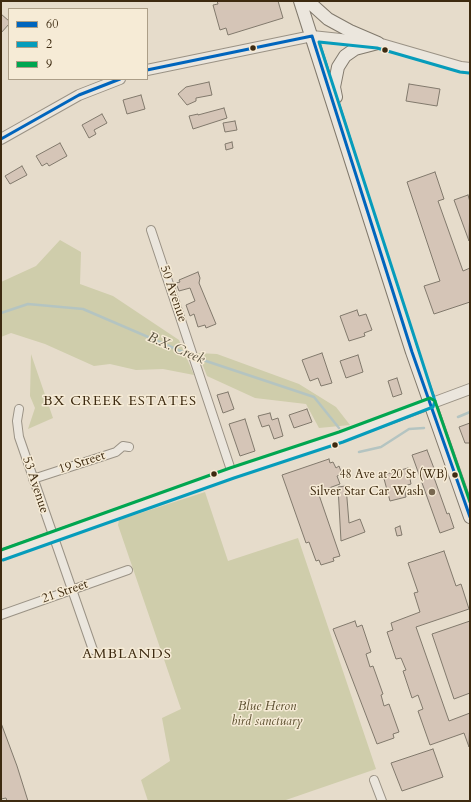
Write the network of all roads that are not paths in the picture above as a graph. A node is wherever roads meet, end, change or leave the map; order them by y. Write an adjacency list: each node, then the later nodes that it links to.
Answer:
1 (300, 1): 3 (main road)
2 (308, 1): 4 (main road)
3 (312, 36): 4 (street); 6 (street); 8 (main road)
4 (378, 43): 5 (street); 8 (main road)
5 (470, 68)
6 (148, 70)
7 (117, 80): 9 (street)
8 (341, 126): 12 (main road)
9 (1, 140)
10 (151, 230): 15 (street, 50 Avenue)
11 (470, 389): 12 (street)
12 (430, 403): 15 (street); 17 (main road)
13 (19, 409): 16 (street, 53 Avenue)
14 (129, 447): 16 (street, 19 Street)
15 (232, 473): 18 (street)
16 (33, 479): 18 (street, 53 Avenue)
17 (470, 517)
18 (53, 537): 19 (street); 21 (street, 53 Avenue)
19 (1, 555)
20 (128, 570): 21 (street, 21 Street)
21 (72, 590): 22 (street, 21 Street); 23 (street, 53 Avenue)
22 (1, 615)
23 (93, 650)
24 (374, 780): 25 (street)
25 (382, 801)

